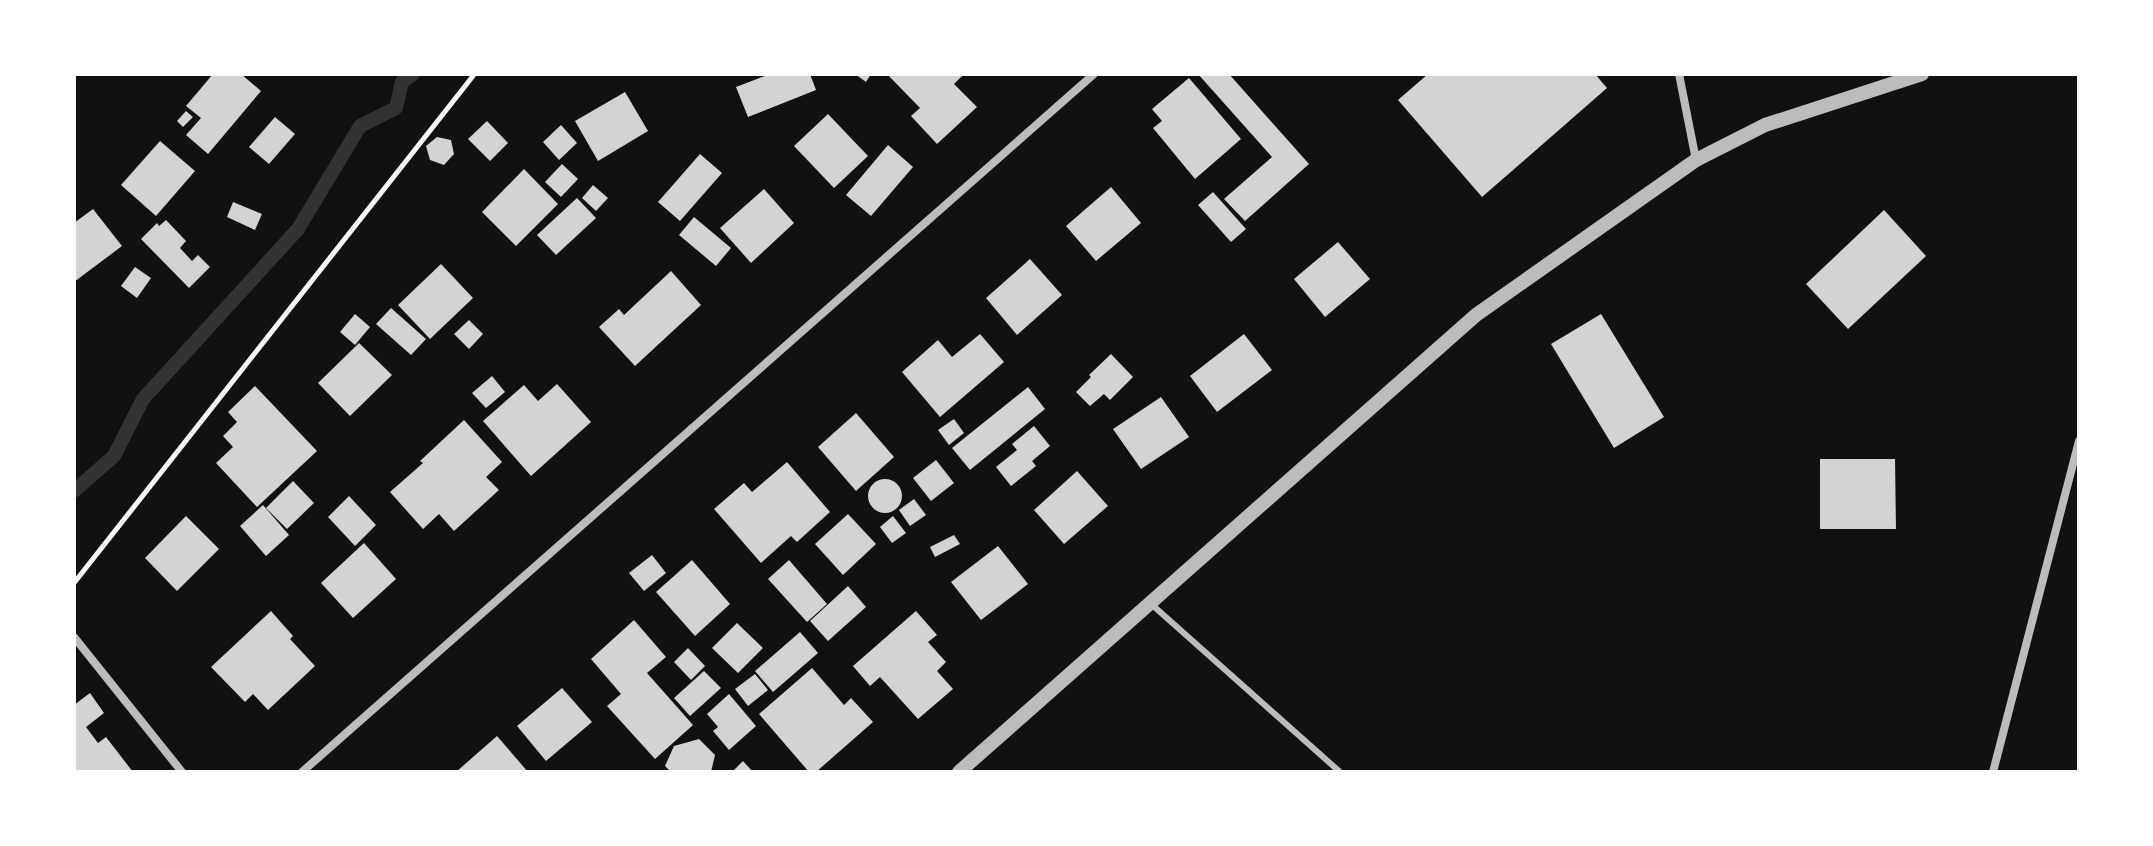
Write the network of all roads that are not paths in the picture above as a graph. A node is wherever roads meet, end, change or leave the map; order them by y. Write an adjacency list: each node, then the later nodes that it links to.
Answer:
1 (1094, 74): 9 (street)
2 (1922, 74): 4 (street)
3 (1682, 76): 4 (street)
4 (1696, 160): 6 (street)
5 (2079, 441): 12 (street)
6 (1150, 603): 10 (street); 11 (lane)
7 (74, 637): 8 (street)
8 (182, 772)
9 (302, 772)
10 (959, 772)
11 (1340, 772)
12 (1993, 772)

